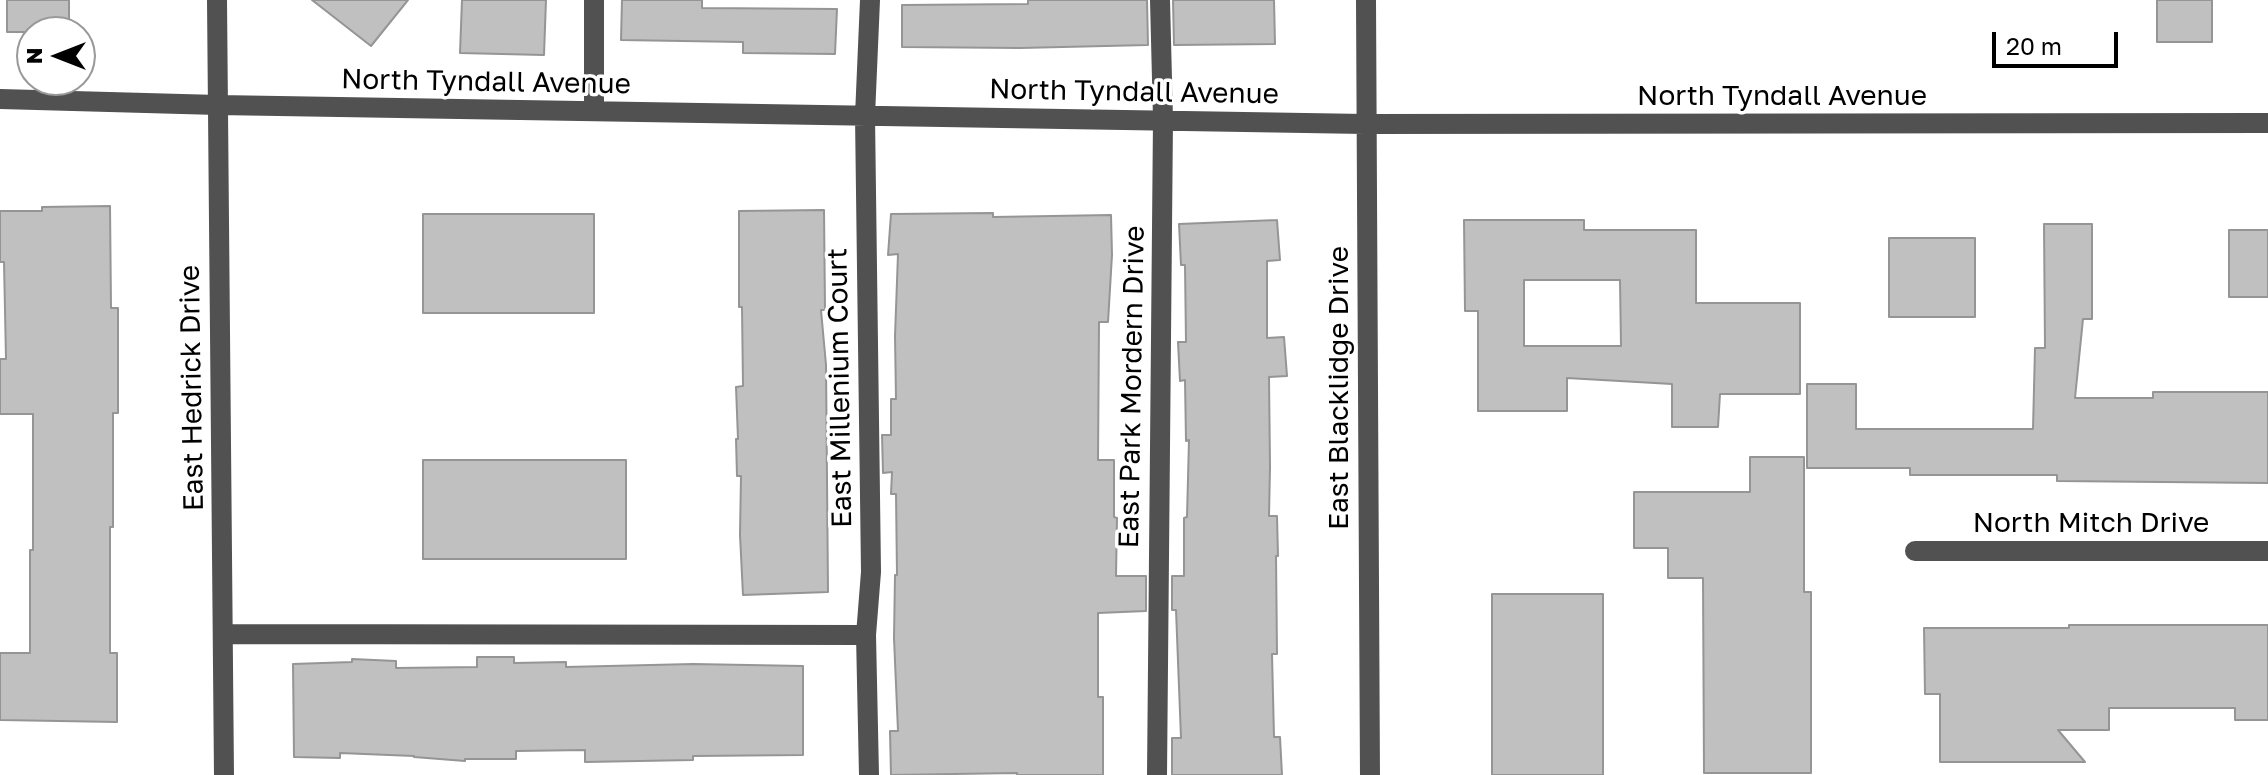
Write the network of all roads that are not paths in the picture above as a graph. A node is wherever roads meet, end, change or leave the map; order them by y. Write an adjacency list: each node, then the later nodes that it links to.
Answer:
1 (217, 0): 7 (street, East Hedrick Drive)
2 (594, 0): 8 (street)
3 (870, 0): 9 (street, East Millenium Court)
4 (1160, 0): 10 (street, East Park Mordern Drive)
5 (1366, 0): 12 (street, East Blacklidge Drive)
6 (0, 99): 7 (street, North Tyndall Avenue)
7 (218, 105): 8 (street, North Tyndall Avenue); 15 (street, East Hedrick Drive)
8 (594, 111): 9 (street, North Tyndall Avenue)
9 (865, 116): 10 (street, North Tyndall Avenue); 16 (street, East Millenium Court)
10 (1163, 119): 12 (street, North Tyndall Avenue); 19 (street, East Park Mordern Drive)
11 (2268, 123): 12 (street, North Tyndall Avenue)
12 (1365, 124): 20 (street, East Blacklidge Drive)
13 (1915, 551): 14 (street, North Mitch Drive)
14 (2268, 551)
15 (223, 634): 16 (street); 17 (street, East Hedrick Drive)
16 (866, 635): 18 (street, East Millenium Court)
17 (224, 775)
18 (869, 775)
19 (1157, 775)
20 (1370, 775)

